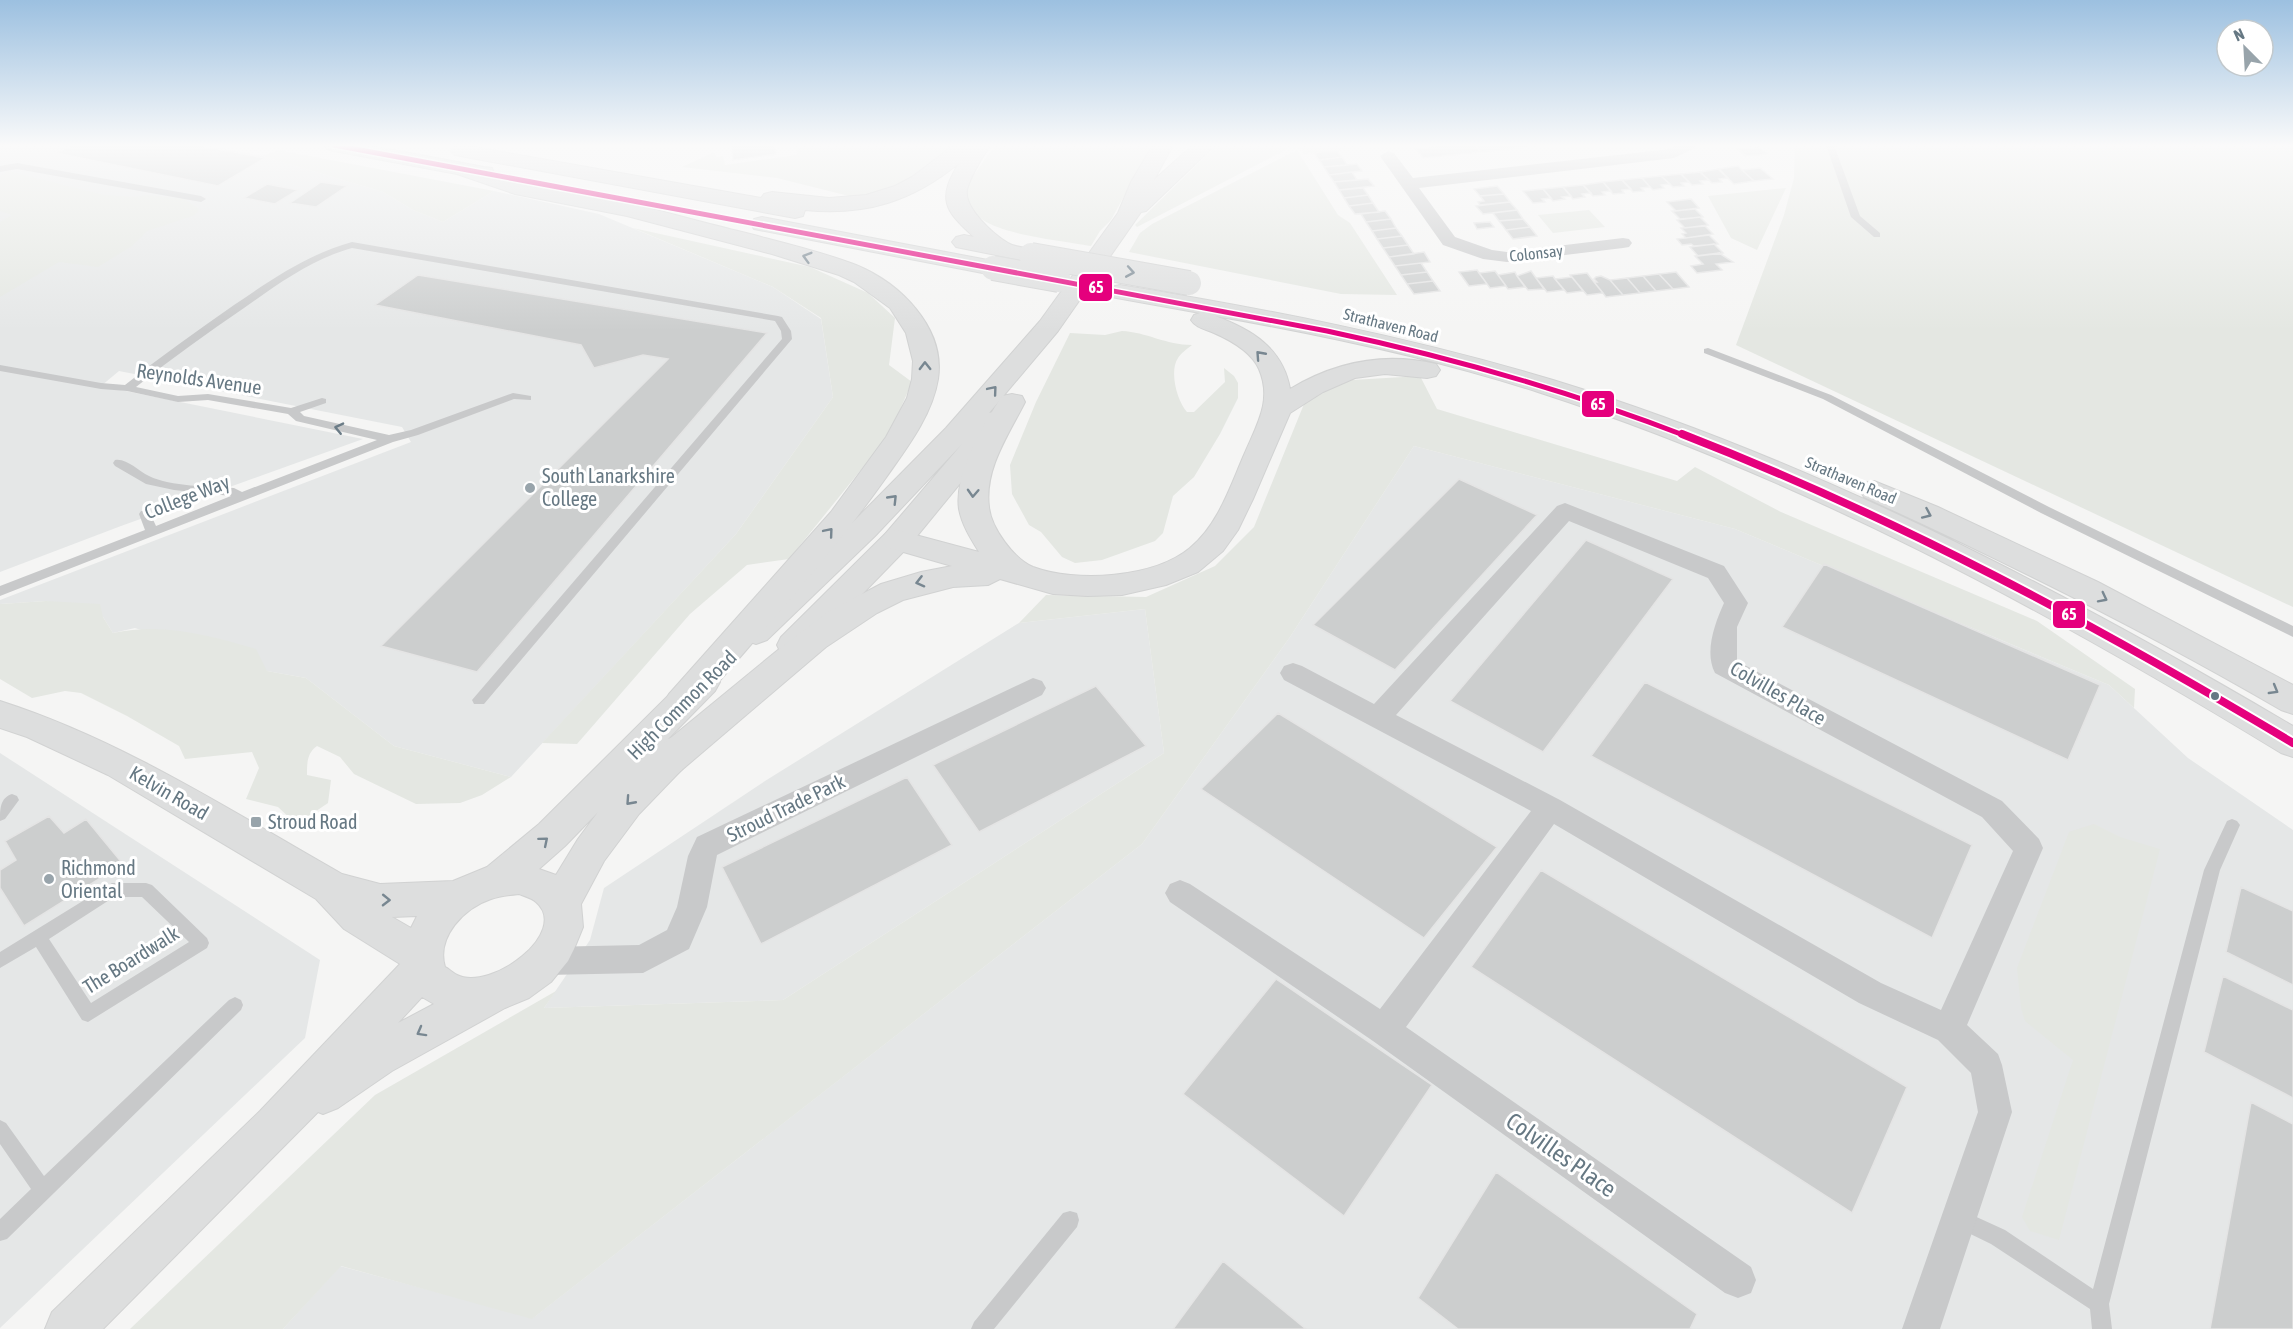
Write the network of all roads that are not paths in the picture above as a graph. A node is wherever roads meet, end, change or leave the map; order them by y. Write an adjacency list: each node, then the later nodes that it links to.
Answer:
1 (611, 207): 42 (main road, one-way to 1)
2 (691, 207): 12 (main road, Strathaven Road)
3 (749, 207): 12 (main road, Strathaven Road)
4 (958, 207): 12 (main road)
5 (1132, 207): 9 (main road, High Common Road)
6 (1136, 207): 9 (main road, High Common Road)
7 (1424, 207): 11 (street, Colonsay)
8 (1853, 207): 10 (lane)
9 (1129, 213): 14 (main road, High Common Road)
10 (1877, 235)
11 (1623, 243)
12 (998, 258): 13 (main road, Strathaven Road, bridge); 41 (main road, Strathaven Road, one-way to 41, bridge)
13 (1132, 294): 23 (main road, one-way to 13); 29 (main road, Strathaven Road)
14 (1049, 326): 22 (main road, High Common Road); 32 (main road, High Common Road, one-way to 14)
15 (1708, 351): 37 (lane)
16 (0, 368): 17 (lane, Reynolds Avenue)
17 (127, 387): 24 (lane, Reynolds Avenue); 40 (lane)
18 (490, 390): 21 (lane)
19 (527, 398): 21 (lane, College Way)
20 (322, 401): 24 (lane)
21 (498, 401): 26 (lane, College Way)
22 (1012, 402): 34 (main road, High Common Road); 35 (main road, one-way to 35)
23 (1278, 408): 29 (main road); 35 (main road)
24 (292, 411): 27 (lane, Reynolds Avenue, one-way to 24)
25 (424, 417): 26 (lane)
26 (432, 426): 27 (lane, College Way)
27 (392, 443): 30 (lane, College Way)
28 (119, 463): 30 (lane)
29 (1757, 464): 45 (main road, Strathaven Road)
30 (240, 497): 33 (lane, College Way)
31 (145, 514): 33 (lane)
32 (864, 529): 34 (main road); 42 (main road, High Common Road)
33 (152, 532): 36 (lane, College Way)
34 (897, 540): 35 (main road); 46 (main road, High Common Road)
35 (1020, 573): 46 (main road, one-way to 46)
36 (0, 591)
37 (2293, 633)
38 (1293, 673): 44 (street)
39 (1033, 688): 55 (street, Stroud Trade Park)
40 (479, 700)
41 (2293, 701)
42 (681, 703): 51 (main road, High Common Road, one-way to 42)
43 (0, 714): 52 (main road, Kelvin Road)
44 (1377, 718): 48 (street); 61 (street, Colvilles Place)
45 (2293, 743)
46 (658, 769): 55 (main road, High Common Road, one-way to 55)
47 (12, 800): 49 (lane)
48 (1550, 808): 61 (street); 62 (street)
49 (0, 815)
50 (2232, 825): 70 (lane)
51 (500, 879): 54 (main road); 55 (main road)
52 (330, 887): 54 (main road, Kelvin Road, one-way to 54); 58 (main road, Kelvin Road)
53 (1180, 893): 62 (street, Colvilles Place)
54 (459, 897): 58 (main road)
55 (556, 933): 59 (main road)
56 (39, 937): 56 (lane, The Boardwalk); 57 (lane, The Boardwalk)
57 (0, 962)
58 (423, 962): 59 (main road); 63 (main road)
59 (491, 994): 63 (main road, one-way to 63)
60 (235, 1005): 65 (lane)
61 (1949, 1029): 66 (street)
62 (1384, 1030): 69 (street, Colvilles Place)
63 (275, 1126): 71 (main road)
64 (0, 1129): 65 (lane)
65 (43, 1190): 68 (lane)
66 (1959, 1218): 70 (lane); 73 (street)
67 (1070, 1220): 72 (lane)
68 (0, 1232)
69 (1738, 1280)
70 (2099, 1304): 74 (lane)
71 (69, 1329)
72 (981, 1329)
73 (1921, 1329)
74 (2102, 1329)

